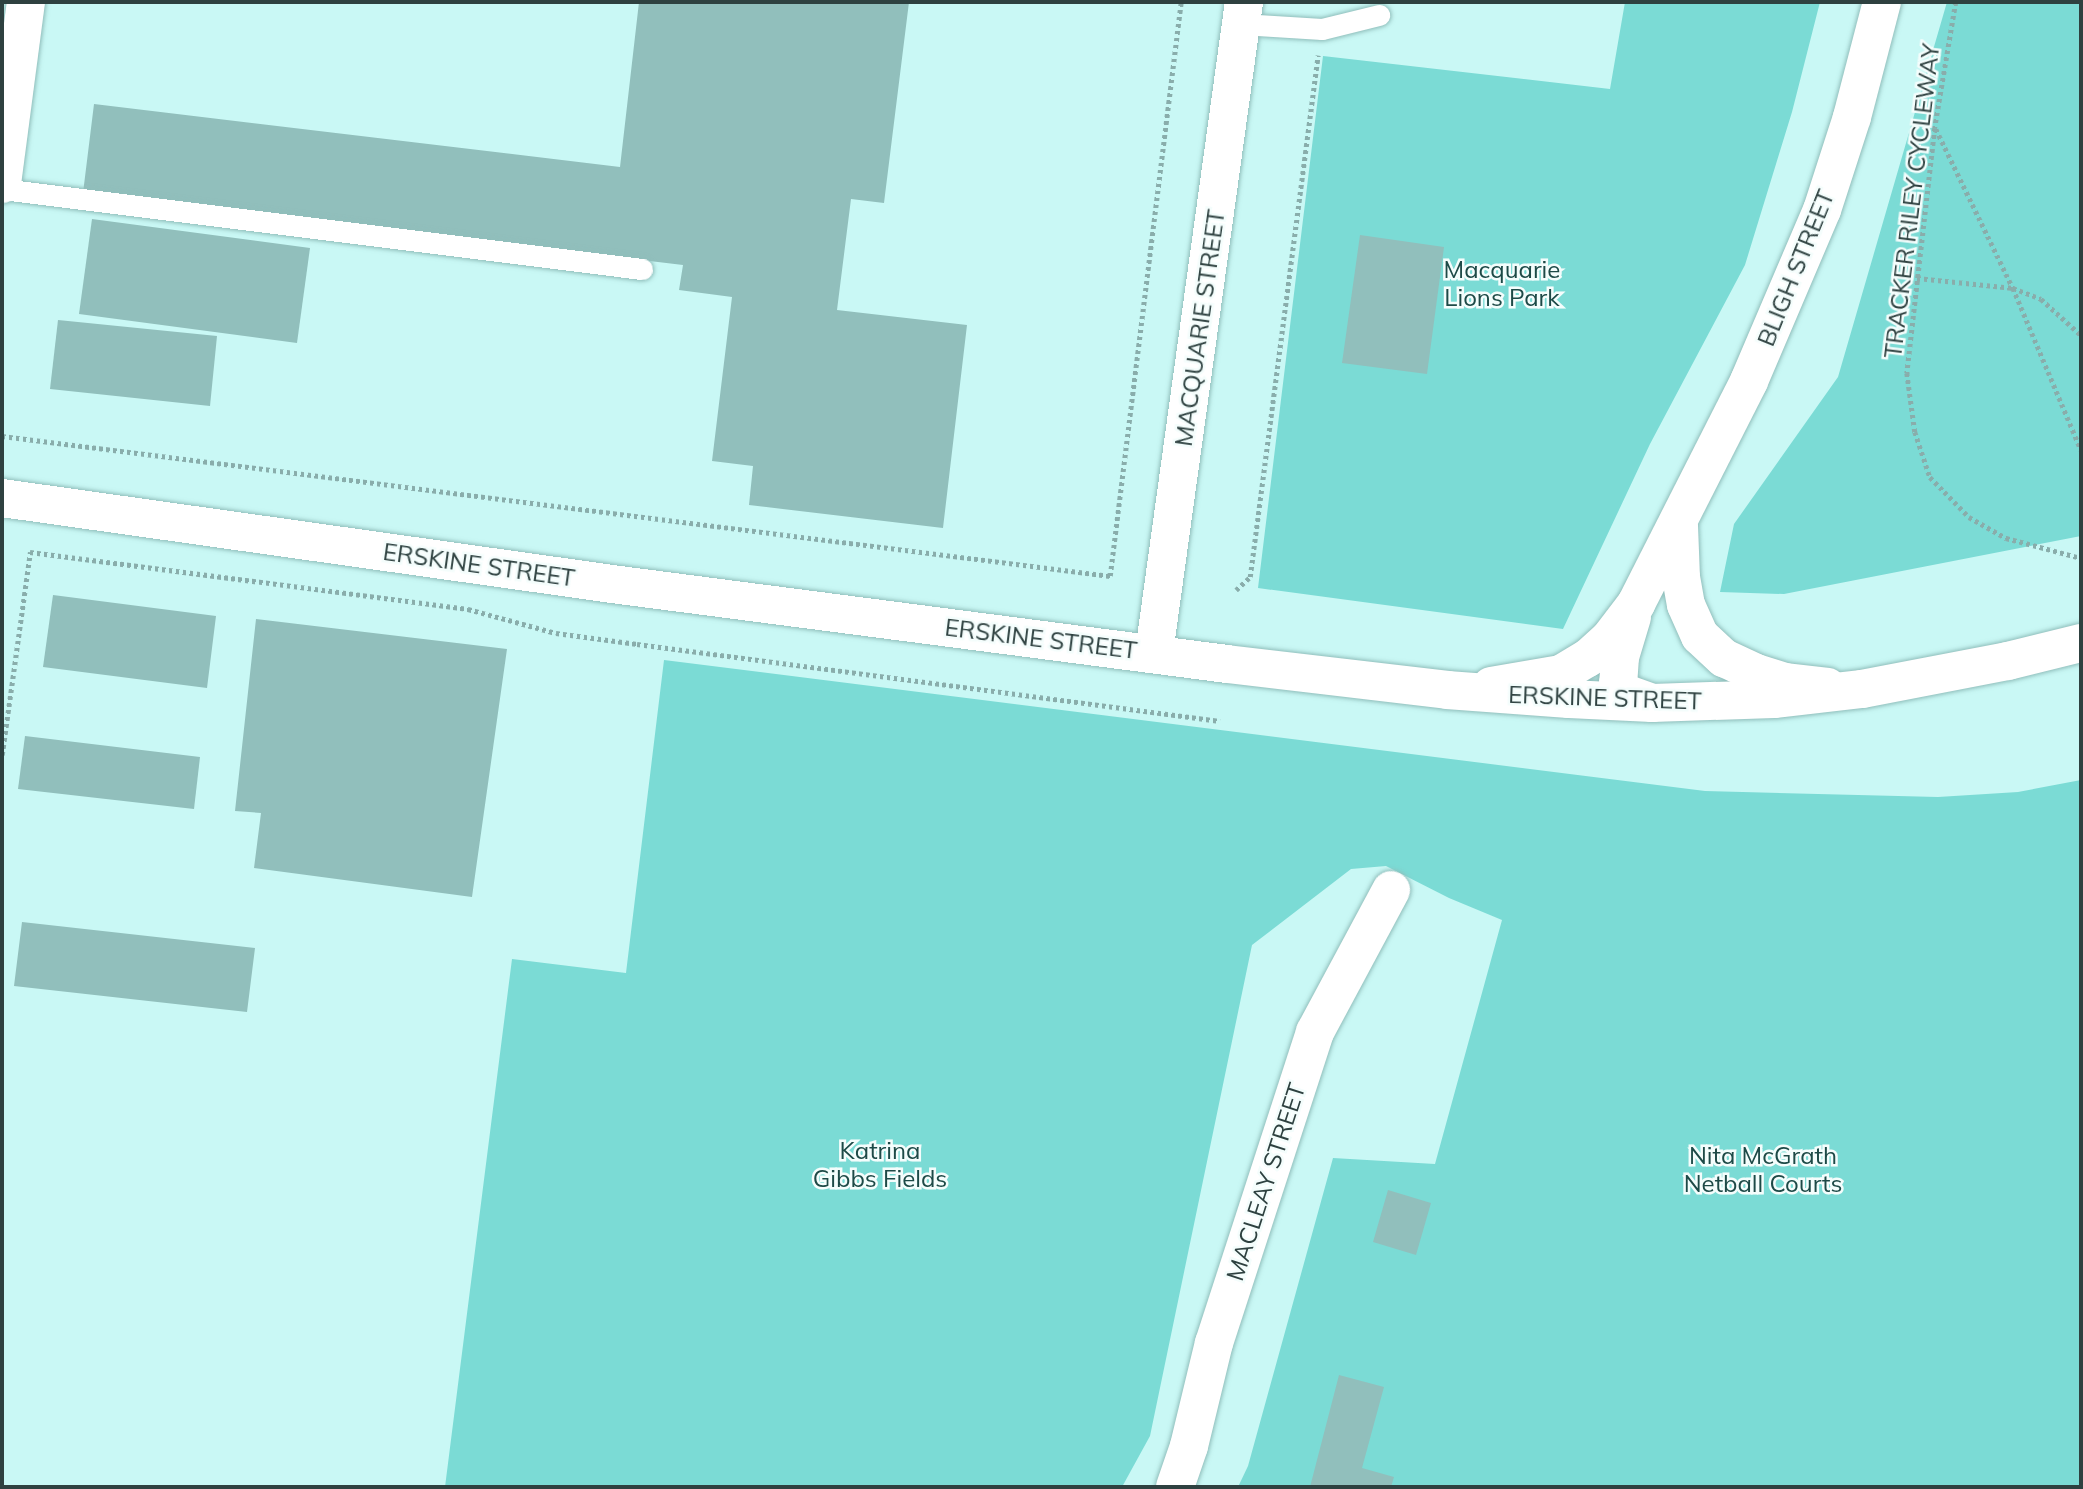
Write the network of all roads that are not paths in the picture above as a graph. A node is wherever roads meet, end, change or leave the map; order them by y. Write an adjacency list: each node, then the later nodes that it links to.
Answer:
1 (26, 2): 5 (main road)
2 (1882, 2): 9 (main road, BLIGH STREET)
3 (1242, 13): 4 (lane); 12 (main road, MACQUARIE STREET)
4 (1379, 15)
5 (2, 184)
6 (2, 190): 7 (lane)
7 (642, 269)
8 (2, 498): 12 (main road, ERSKINE STREET)
9 (1679, 524): 10 (main road, BLIGH STREET); 13 (main road, BLIGH STREET)
10 (1636, 604): 14 (main road, BLIGH STREET); 15 (main road, BLIGH STREET)
11 (2081, 643): 13 (main road, ERSKINE STREET)
12 (1154, 653): 14 (main road, ERSKINE STREET)
13 (1862, 689): 15 (main road, ERSKINE STREET)
14 (1447, 690): 15 (main road, ERSKINE STREET)
15 (1652, 703)
16 (1391, 890): 17 (main road, MACLEAY STREET)
17 (1175, 1487)

